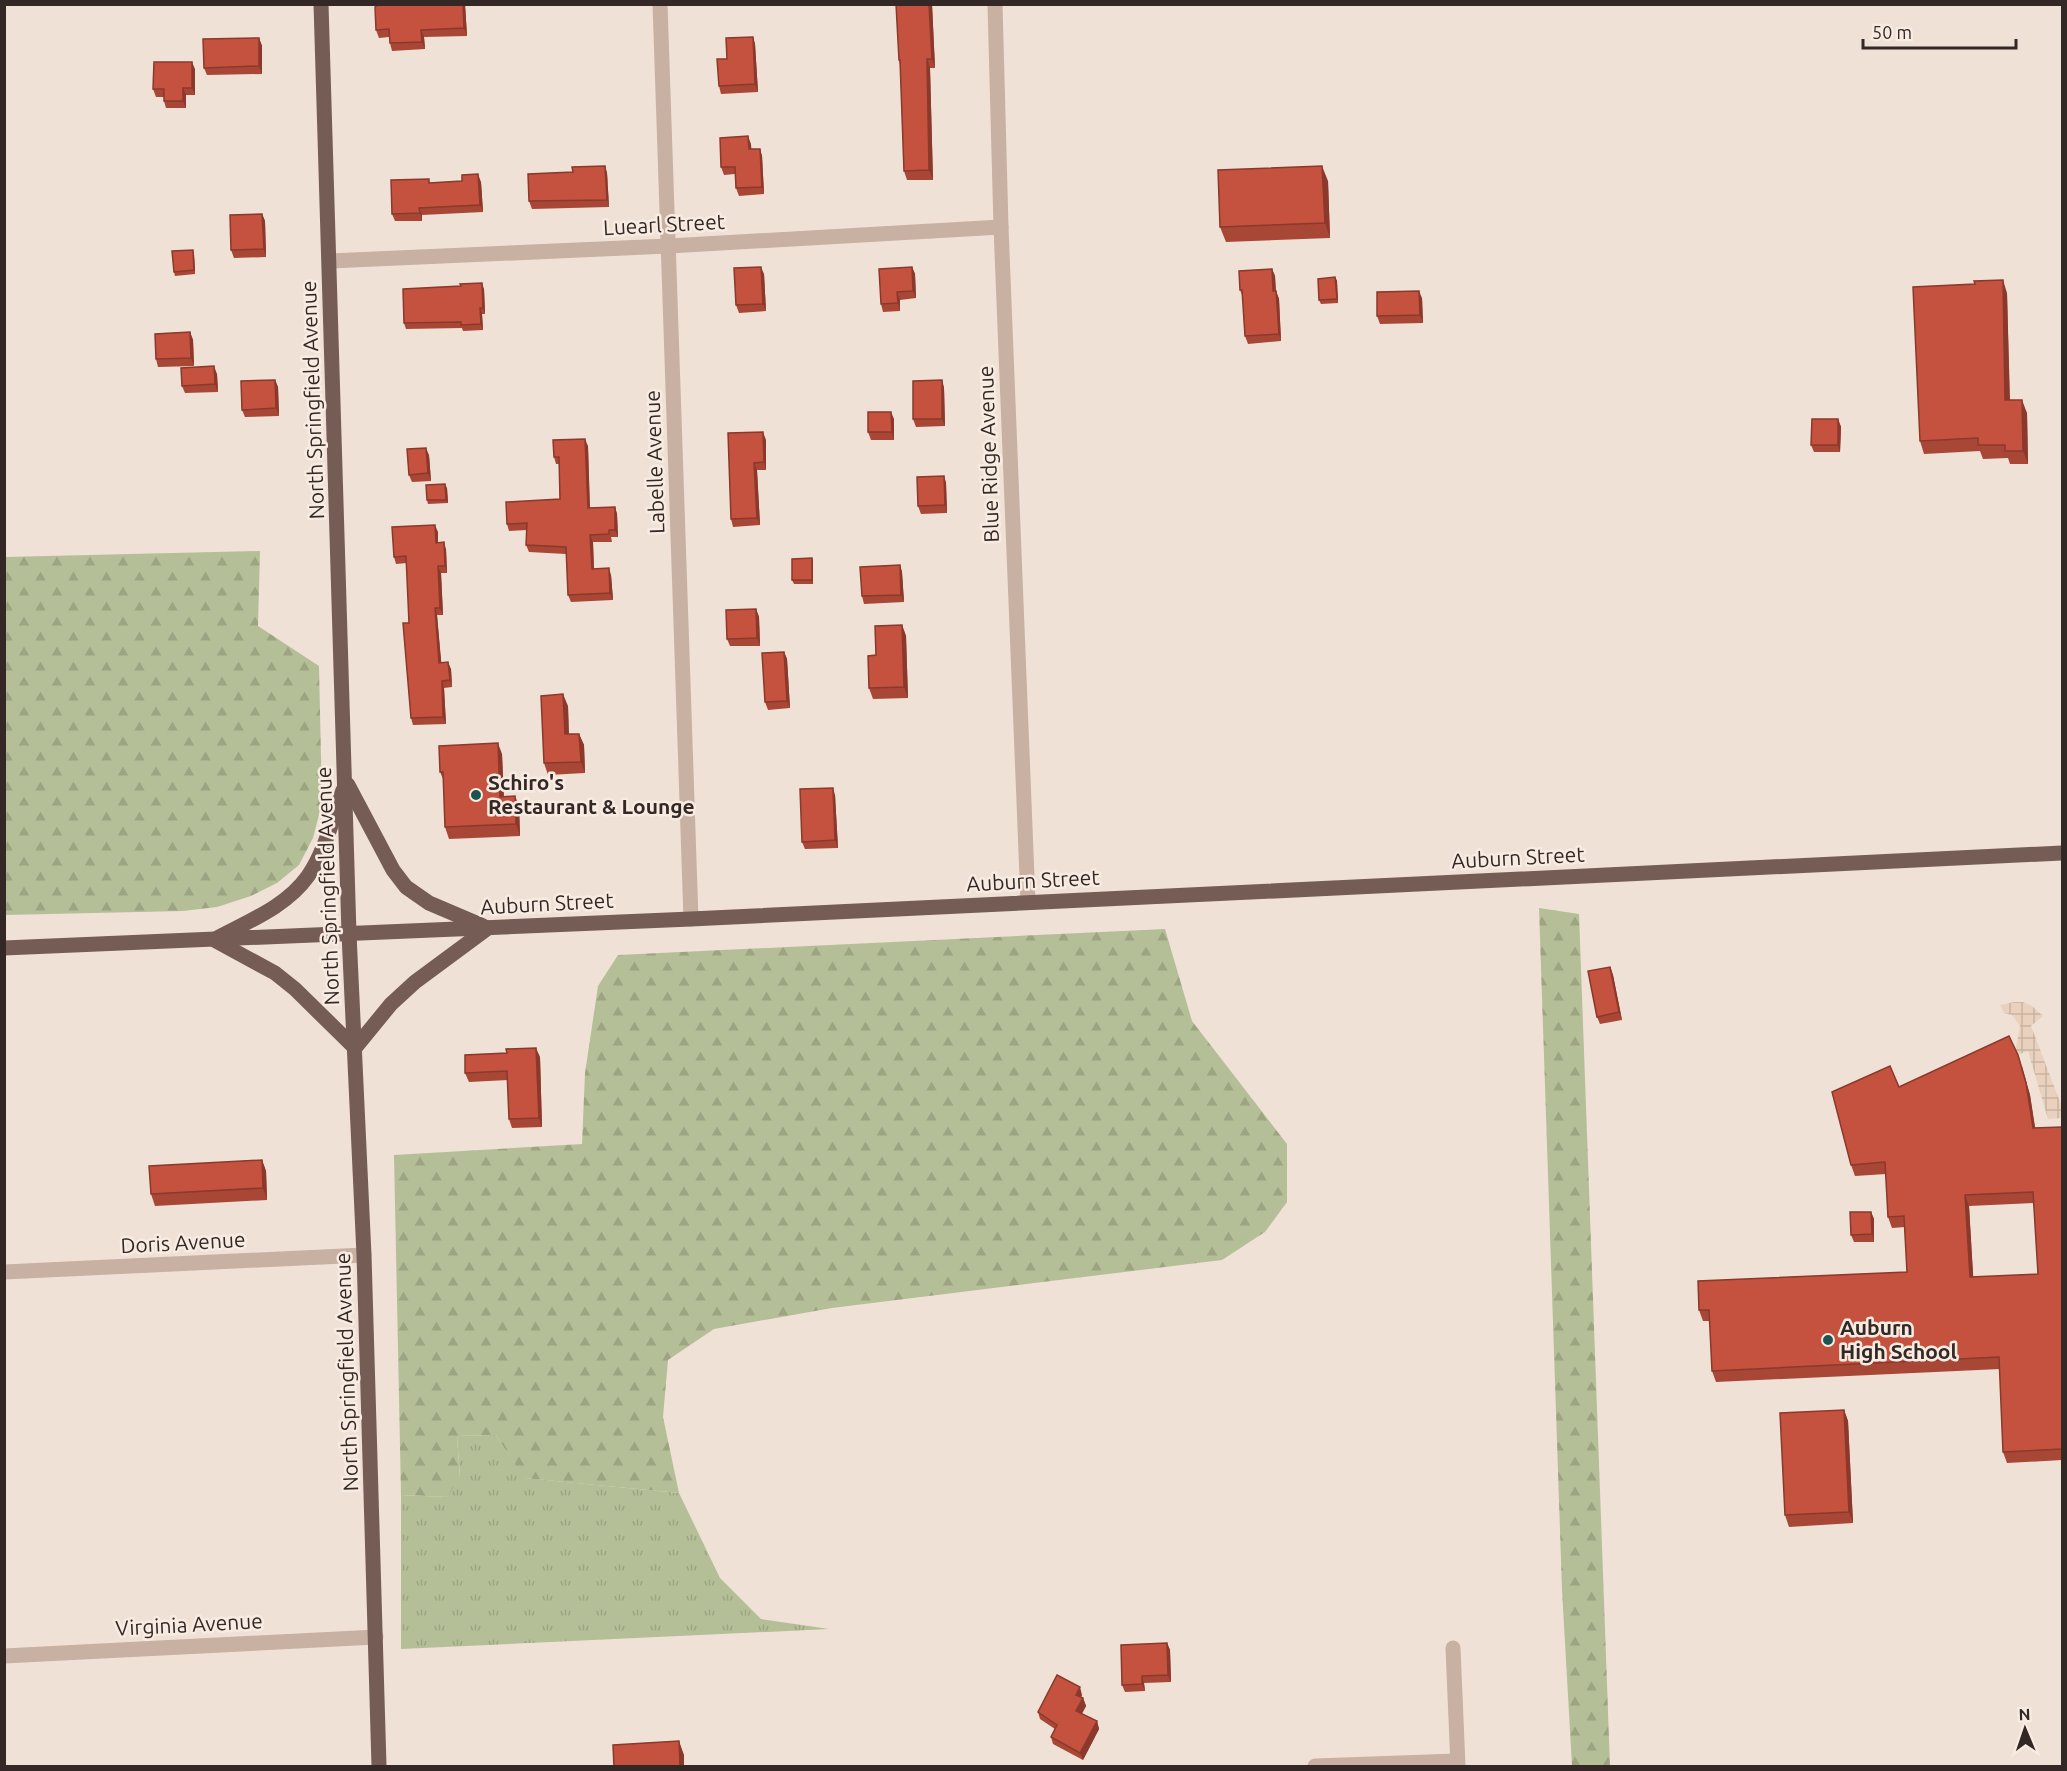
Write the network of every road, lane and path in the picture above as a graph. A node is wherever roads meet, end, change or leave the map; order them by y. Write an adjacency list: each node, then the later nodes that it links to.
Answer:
1 (321, 4): 6 (main road, North Springfield Avenue)
2 (660, 4): 5 (street, Labelle Avenue)
3 (994, 4): 4 (street, Blue Ridge Avenue)
4 (1001, 227): 5 (street, Luearl Street); 9 (street, Blue Ridge Avenue)
5 (669, 246): 6 (street, Luearl Street); 10 (street, Labelle Avenue)
6 (330, 261): 7 (main road, North Springfield Avenue)
7 (346, 781): 11 (main road); 12 (main road, North Springfield Avenue); 13 (main road)
8 (2062, 854): 9 (main road, Auburn Street)
9 (1028, 902): 10 (main road, Auburn Street)
10 (691, 919): 11 (main road, Auburn Street)
11 (488, 928): 12 (main road, Auburn Street); 15 (main road)
12 (349, 934): 13 (main road, Auburn Street); 15 (main road, North Springfield Avenue)
13 (214, 940): 14 (main road, Auburn Street); 15 (main road)
14 (4, 948)
15 (355, 1048): 16 (main road, North Springfield Avenue)
16 (364, 1255): 17 (street, Doris Avenue); 18 (main road, North Springfield Avenue)
17 (4, 1272)
18 (376, 1637): 20 (street, Virginia Avenue); 22 (main road, North Springfield Avenue)
19 (1454, 1648): 21 (street)
20 (4, 1656)
21 (1457, 1764): 23 (street)
22 (379, 1767)
23 (1315, 1767)

